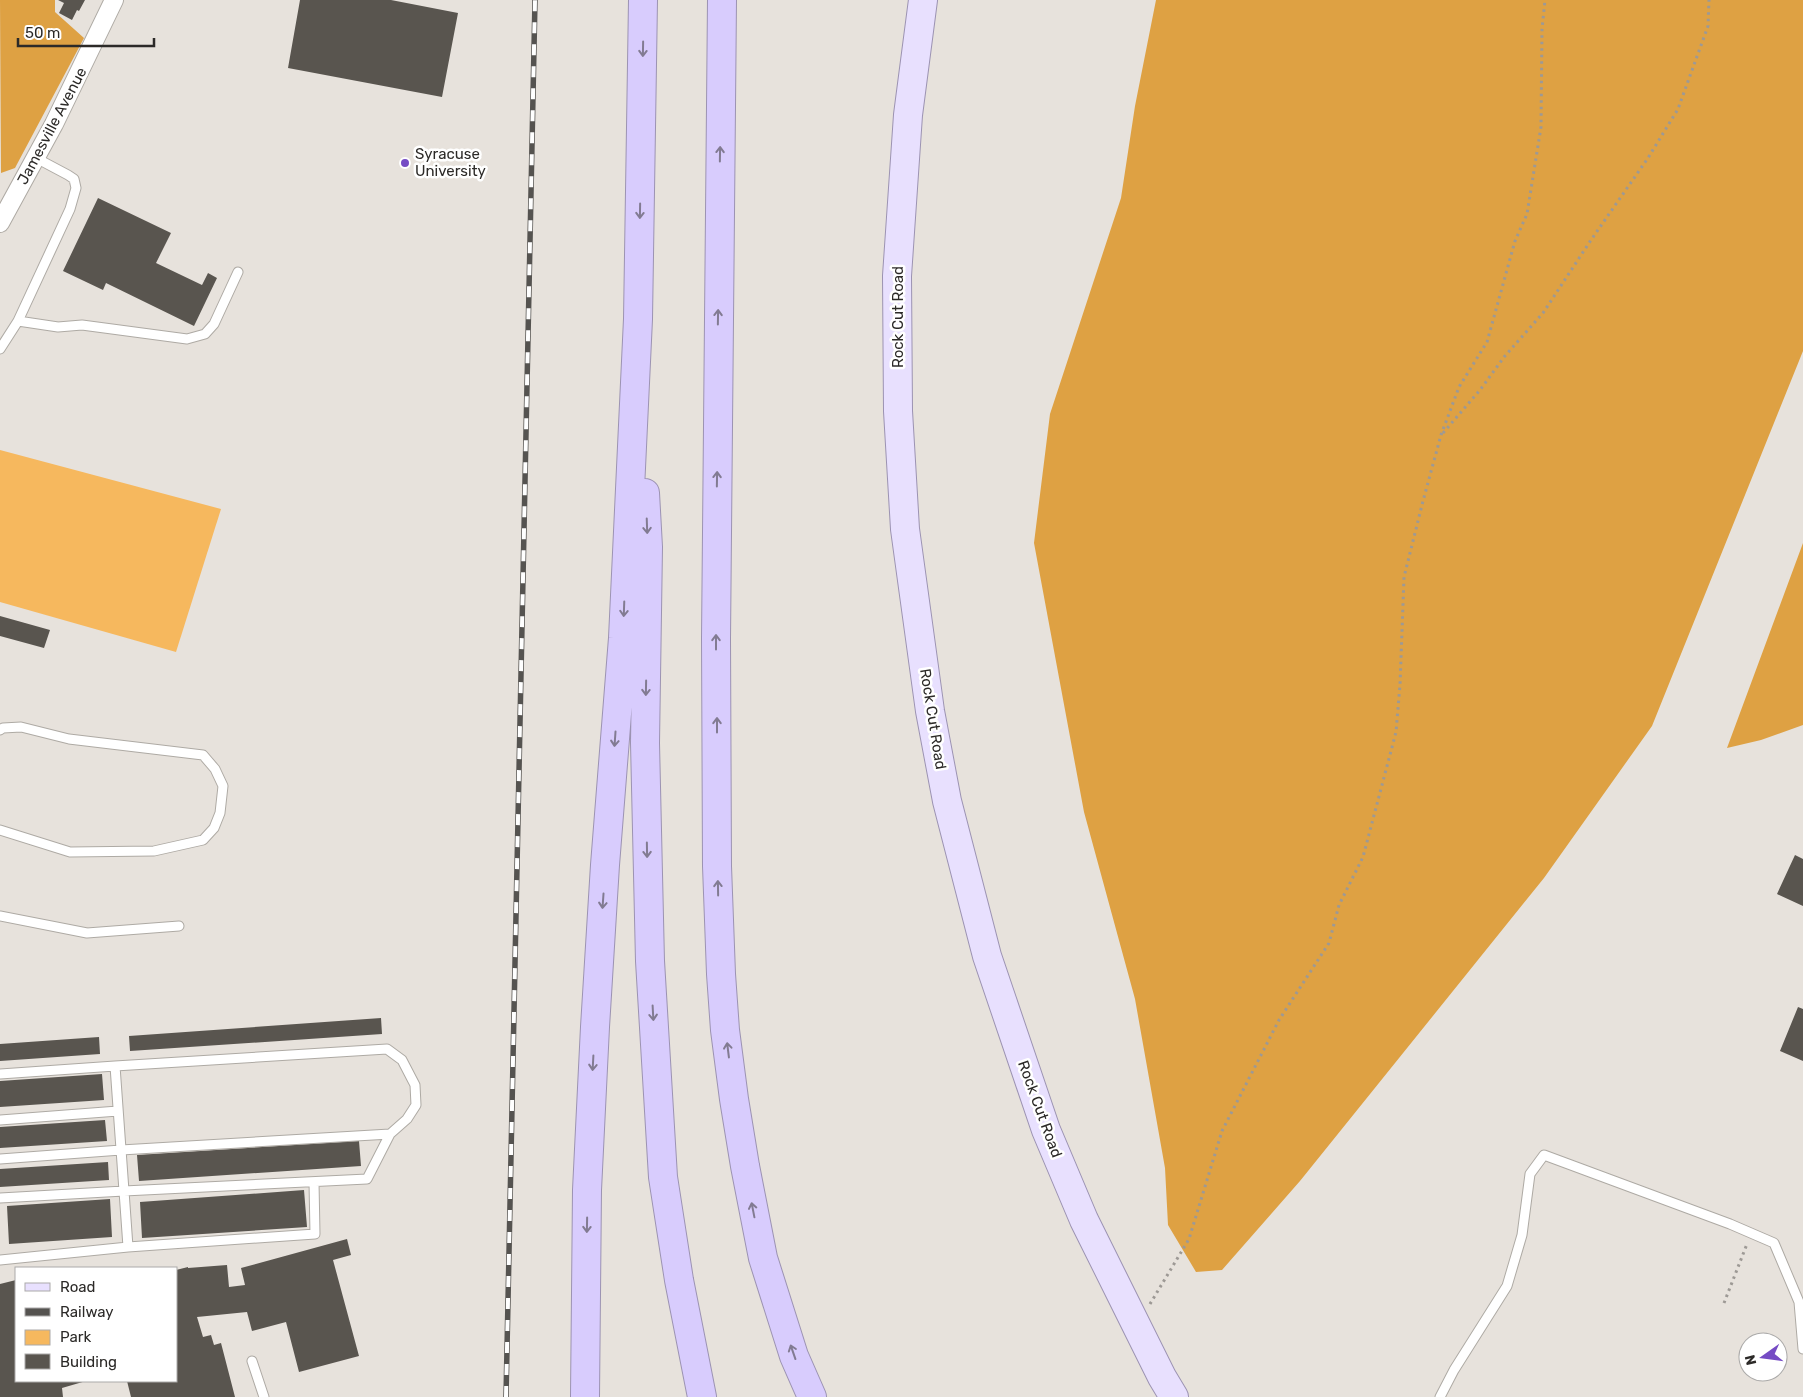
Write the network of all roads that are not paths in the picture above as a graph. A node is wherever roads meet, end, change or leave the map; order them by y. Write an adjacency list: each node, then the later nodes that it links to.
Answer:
1 (114, 0): 5 (street, Jamesville Avenue)
2 (643, 0): 8 (highway, one-way to 8)
3 (722, 0): 32 (highway, one-way to 3)
4 (923, 0): 33 (main road, Rock Cut Road)
5 (36, 158): 6 (street, Jamesville Avenue); 9 (lane)
6 (0, 223)
7 (238, 272): 9 (lane)
8 (638, 320): 30 (highway, one-way to 30); 31 (highway, one-way to 31)
9 (18, 322): 10 (lane)
10 (0, 349)
11 (0, 730): 12 (lane)
12 (0, 830)
13 (0, 916): 14 (lane)
14 (179, 926)
15 (115, 1066): 16 (lane); 17 (lane); 19 (lane)
16 (0, 1074)
17 (118, 1111): 18 (lane); 20 (lane)
18 (0, 1120)
19 (390, 1134): 20 (lane); 22 (lane)
20 (121, 1150): 21 (lane); 23 (lane)
21 (0, 1159)
22 (314, 1182): 23 (lane); 25 (lane)
23 (124, 1191): 24 (lane); 25 (lane)
24 (0, 1198)
25 (128, 1247): 26 (lane)
26 (0, 1260)
27 (1803, 1348): 34 (lane)
28 (252, 1361): 29 (lane)
29 (264, 1397)
30 (585, 1397)
31 (702, 1397)
32 (812, 1397)
33 (1174, 1397)
34 (1440, 1397)

